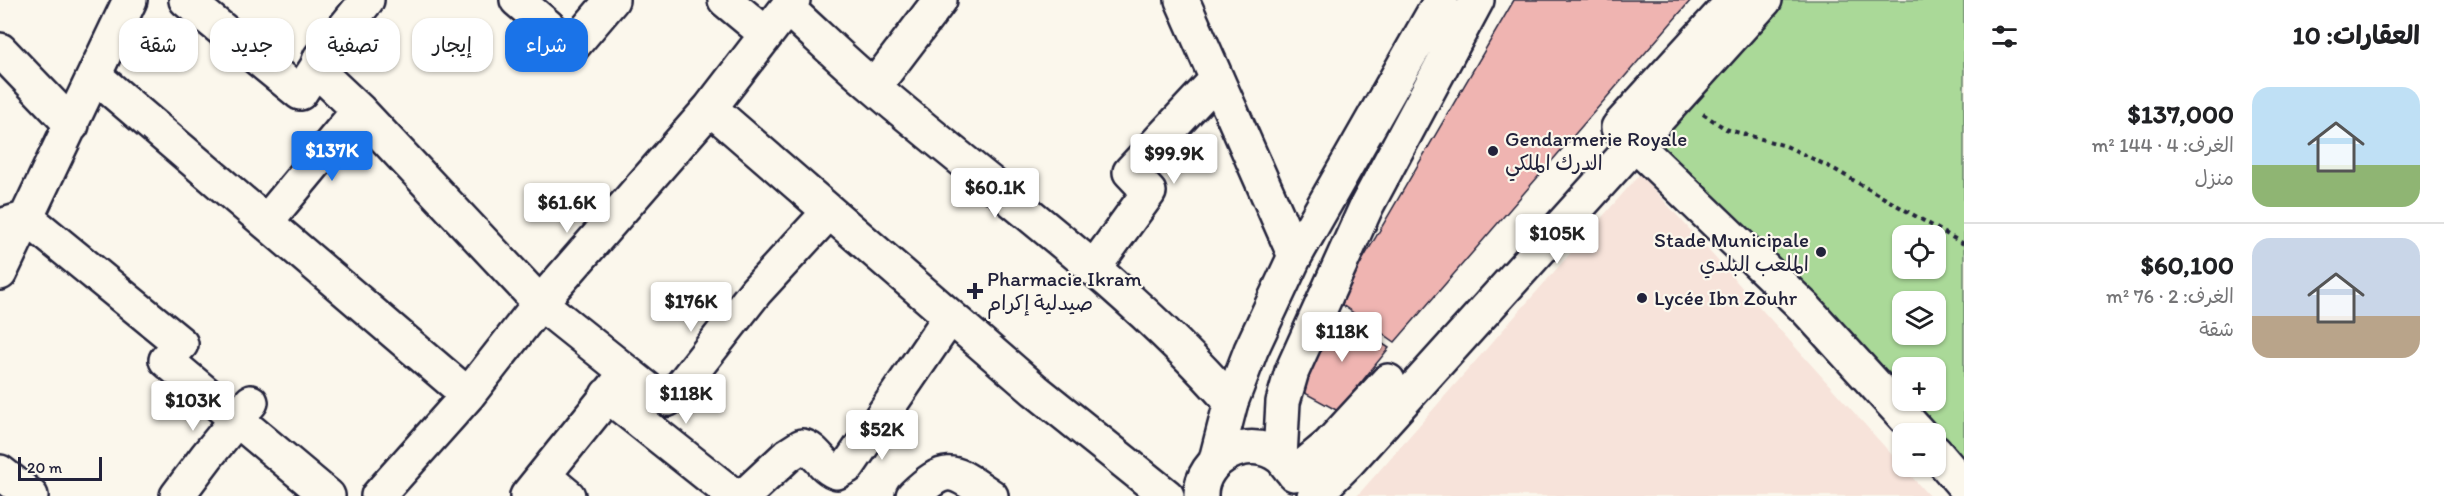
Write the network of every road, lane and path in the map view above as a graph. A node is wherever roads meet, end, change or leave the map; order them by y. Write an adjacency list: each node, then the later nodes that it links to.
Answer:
1 (130, 0): 19 (street)
2 (186, 0): 17 (street)
3 (367, 0): 14 (street)
4 (517, 0): 5 (street)
5 (612, 0)
6 (725, 0): 15 (street)
7 (940, 0): 21 (street)
8 (1182, 0): 20 (street)
9 (1441, 0): 31 (street)
10 (1478, 0): 44 (street)
11 (1734, 0): 26 (street)
12 (1765, 0): 22 (street)
13 (790, 4): 15 (street); 21 (street)
14 (352, 18)
15 (766, 34): 23 (street)
16 (0, 50): 25 (street)
17 (313, 72)
18 (321, 72): 24 (street)
19 (95, 76): 25 (street); 29 (street)
20 (1217, 79): 31 (street); 32 (street)
21 (874, 87): 32 (street)
22 (1677, 97): 26 (street); 30 (path)
23 (710, 108): 27 (street); 34 (street)
24 (359, 110): 29 (street); 34 (street)
25 (72, 125): 28 (street)
26 (1625, 136): 40 (street); 44 (street)
27 (829, 212): 35 (street); 36 (street)
28 (14, 222): 33 (street); 39 (street)
29 (266, 222): 37 (street)
30 (1964, 244)
31 (1295, 256): 38 (street)
32 (1093, 268): 38 (street)
33 (0, 273)
34 (540, 303): 36 (street); 37 (street)
35 (950, 317): 52 (street); 55 (street)
36 (617, 383): 46 (street); 51 (street)
37 (468, 395): 47 (street)
38 (1231, 402): 41 (street)
39 (245, 410): 49 (street); 50 (street)
40 (1910, 423)
41 (1216, 460): 44 (street); 56 (street)
42 (1946, 465): 45 (street)
43 (0, 472): 48 (street)
44 (1297, 481)
45 (1964, 486)
46 (546, 490)
47 (391, 491)
48 (32, 496)
49 (177, 496)
50 (328, 496)
51 (734, 496)
52 (744, 496)
53 (913, 496): 54 (street)
54 (991, 496)
55 (1167, 496)
56 (1201, 496)

